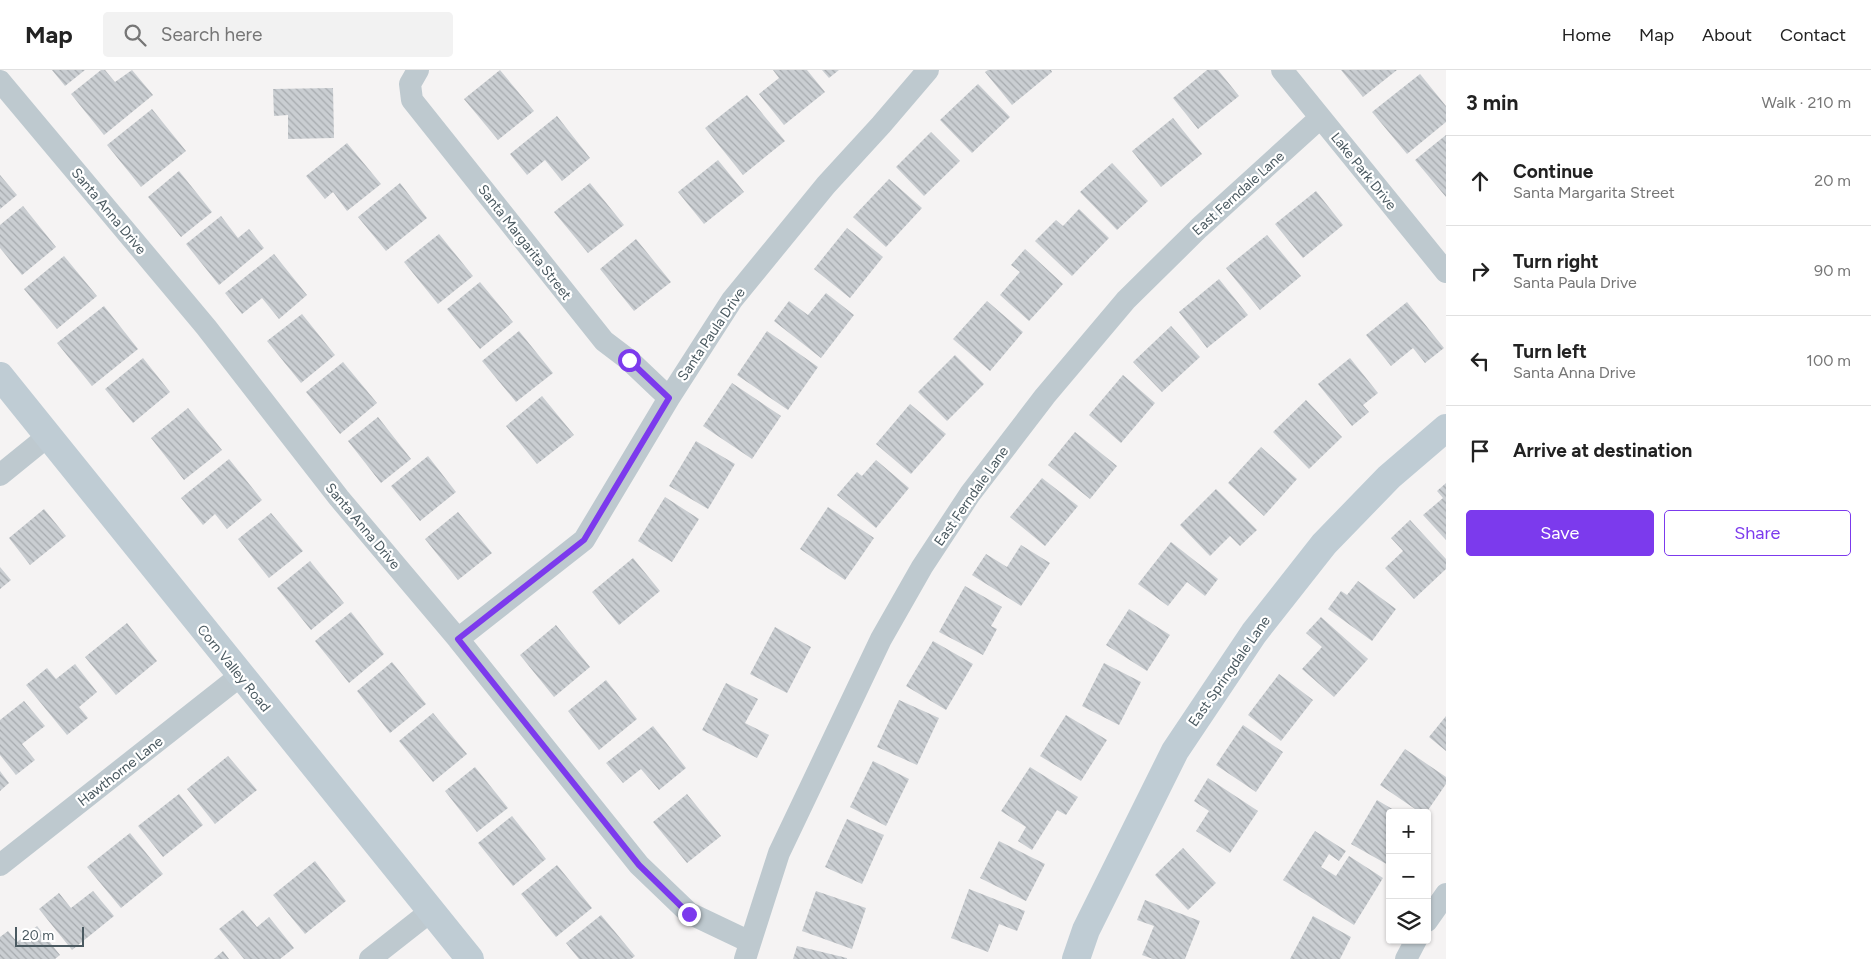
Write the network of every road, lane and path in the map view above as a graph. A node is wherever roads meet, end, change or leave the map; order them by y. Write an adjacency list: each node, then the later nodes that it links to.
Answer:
1 (418, 70): 8 (street, Santa Margarita Street)
2 (928, 70): 8 (street, Santa Paula Drive)
3 (1282, 70): 5 (street, Lake Park Drive)
4 (0, 80): 12 (street, Santa Anna Drive)
5 (1320, 118): 6 (street, Lake Park Drive); 19 (street, East Ferndale Lane)
6 (1446, 272)
7 (0, 376): 10 (main road, Corn Valley Road)
8 (669, 398): 12 (street, Santa Paula Drive)
9 (1446, 428): 22 (main road, East Springdale Lane)
10 (48, 436): 11 (street); 13 (main road, Corn Valley Road)
11 (0, 475)
12 (458, 639): 19 (street, Santa Anna Drive)
13 (240, 676): 14 (street, Hawthorne Lane); 16 (main road, Corn Valley Road)
14 (0, 865)
15 (1446, 894): 17 (street)
16 (431, 911): 20 (street); 21 (main road, Corn Valley Road)
17 (1431, 915)
18 (1414, 944): 23 (street)
19 (748, 950)
20 (370, 959)
21 (470, 959)
22 (1076, 959)
23 (1406, 959)

